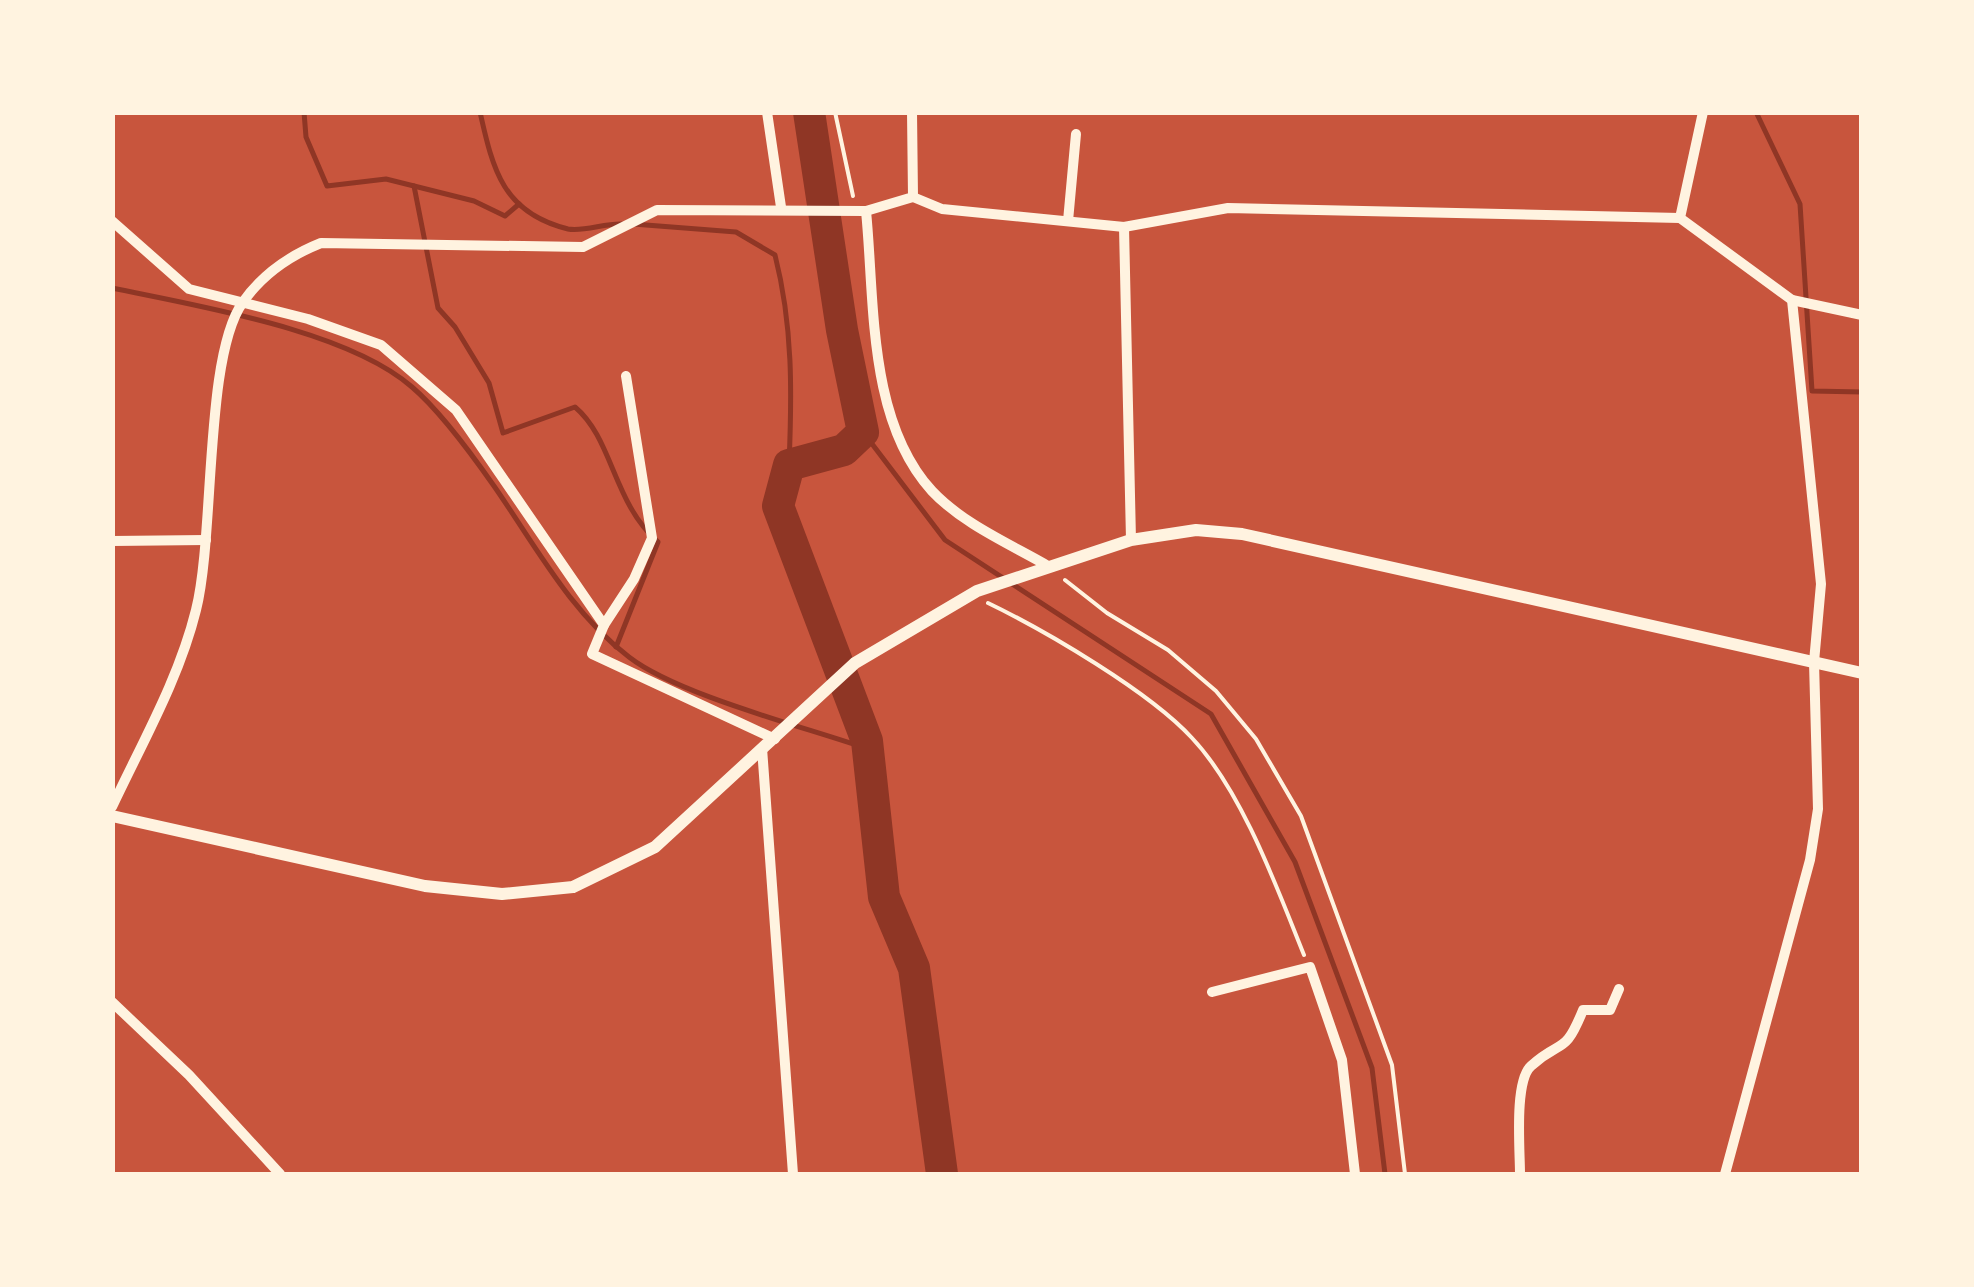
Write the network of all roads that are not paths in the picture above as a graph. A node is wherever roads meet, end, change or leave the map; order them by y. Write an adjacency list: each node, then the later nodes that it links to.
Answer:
1 (767, 112): 6 (street)
2 (912, 112): 5 (street)
3 (1703, 112): 8 (street)
4 (1076, 134): 10 (street)
5 (913, 197): 7 (street); 10 (street)
6 (786, 207): 7 (street); 13 (street)
7 (858, 210): 19 (street)
8 (1680, 218): 11 (street); 12 (street)
9 (112, 221): 13 (street)
10 (1068, 221): 11 (street)
11 (1124, 226): 18 (street)
12 (1792, 300): 14 (street); 21 (street)
13 (241, 303): 17 (street); 20 (street)
14 (1862, 314)
15 (626, 376): 20 (street)
16 (112, 540): 17 (street)
17 (206, 540): 25 (street)
18 (1131, 540): 19 (street); 21 (street)
19 (1044, 567): 23 (street)
20 (604, 625): 23 (street)
21 (1814, 662): 22 (street); 34 (street)
22 (1862, 673)
23 (775, 739): 24 (street)
24 (762, 748): 26 (street); 31 (street)
25 (112, 807)
26 (112, 816)
27 (1618, 989): 33 (street)
28 (1212, 992): 32 (street)
29 (112, 1002): 30 (street)
30 (280, 1174)
31 (793, 1174)
32 (1356, 1174)
33 (1520, 1174)
34 (1725, 1174)

